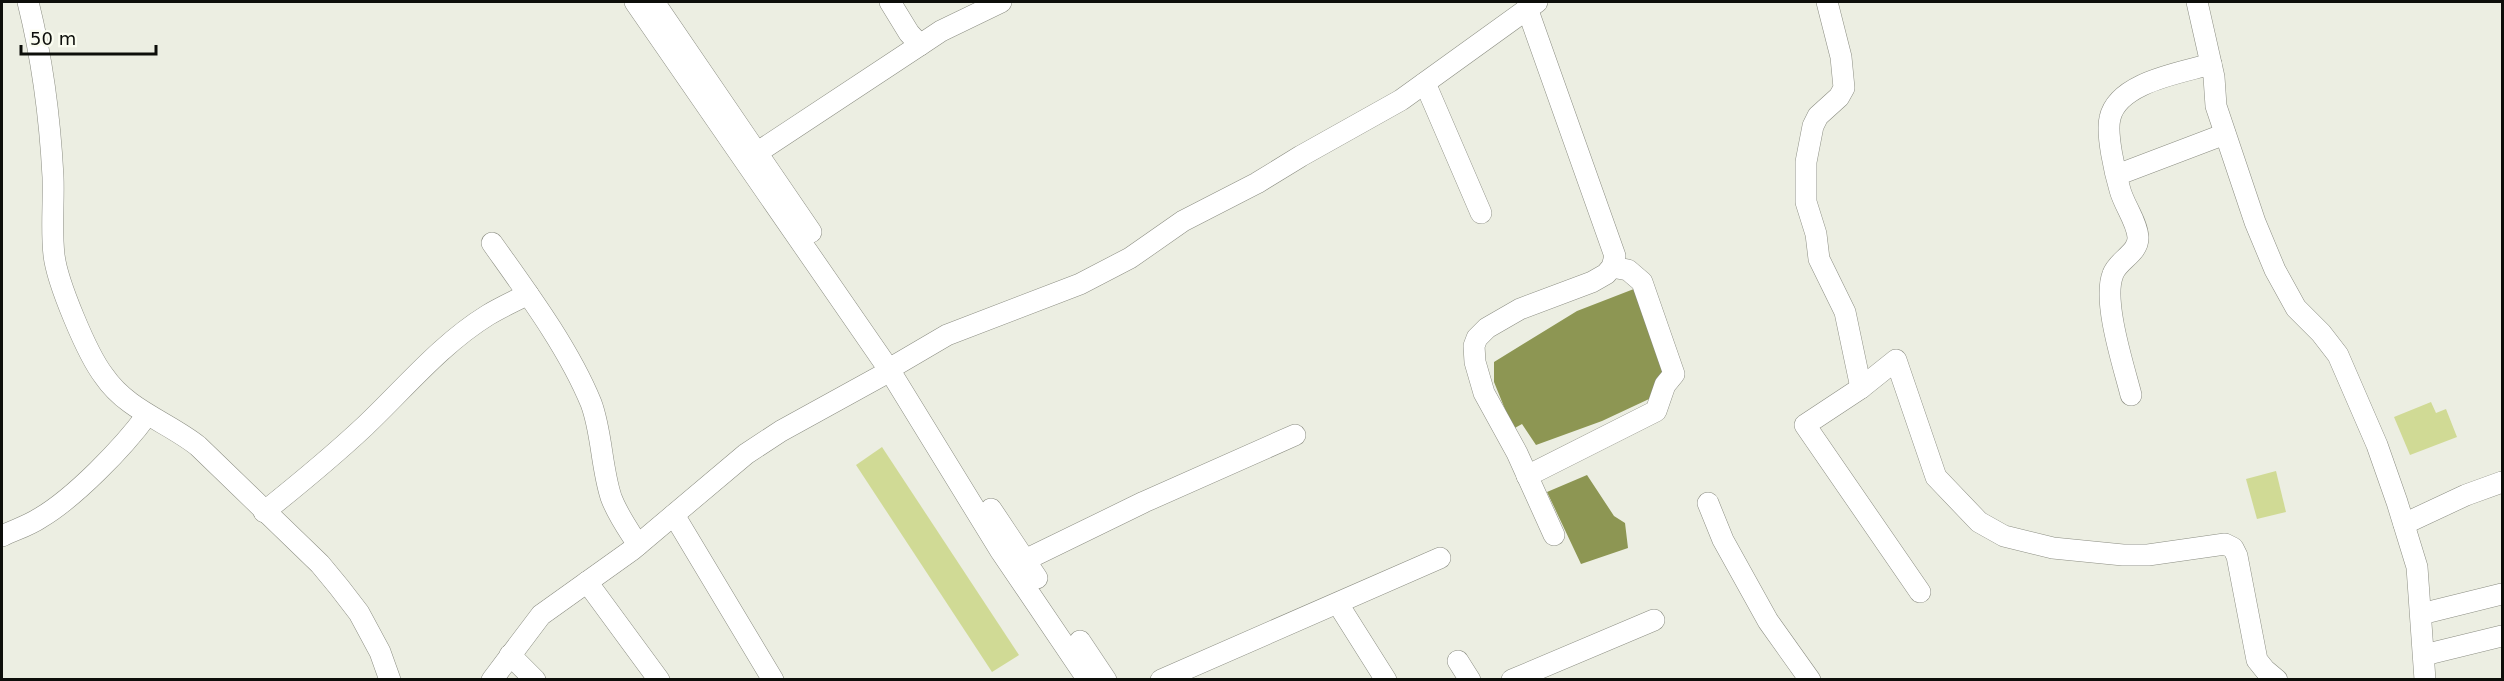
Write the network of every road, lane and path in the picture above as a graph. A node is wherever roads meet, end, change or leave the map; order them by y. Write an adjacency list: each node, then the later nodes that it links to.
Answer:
1 (28, 2): 22 (street)
2 (635, 2): 19 (street)
3 (654, 2): 13 (street)
4 (890, 2): 9 (street)
5 (1001, 2): 9 (street)
6 (1827, 2): 20 (street)
7 (2197, 2): 10 (street)
8 (1532, 5): 11 (street); 17 (street)
9 (920, 45): 13 (street)
10 (2211, 64): 12 (street); 14 (street)
11 (1425, 83): 15 (street); 19 (street)
12 (2225, 134): 14 (street); 29 (street)
13 (758, 152): 19 (street)
14 (2117, 175): 21 (street)
15 (1481, 213)
16 (492, 243): 18 (street)
17 (1612, 267): 24 (street); 24 (street)
18 (528, 294): 27 (street); 32 (street)
19 (892, 368): 28 (street); 34 (street); 50 (street)
20 (1861, 387): 36 (street); 57 (street)
21 (2131, 395)
22 (147, 415): 27 (street); 31 (street)
23 (1295, 435): 34 (street)
24 (1527, 476): 30 (street)
25 (2502, 482): 29 (street)
26 (1708, 503): 56 (street)
27 (264, 512): 45 (street)
28 (674, 515): 32 (street); 49 (street)
29 (2404, 524): 39 (street)
30 (1554, 535)
31 (2, 536)
32 (638, 545): 35 (street)
33 (1440, 558): 38 (street)
34 (1024, 560): 51 (street)
35 (587, 582): 42 (street); 48 (street)
36 (1920, 592)
37 (2502, 594): 39 (street)
38 (1338, 604): 52 (street); 53 (street)
39 (2421, 614): 43 (street)
40 (1654, 620): 55 (street)
41 (2502, 636): 43 (street)
42 (510, 655): 46 (street); 47 (street)
43 (2424, 655): 58 (street)
44 (1458, 661): 54 (street)
45 (390, 680)
46 (492, 680)
47 (535, 680)
48 (659, 680)
49 (773, 680)
50 (1088, 680)
51 (1106, 680)
52 (1161, 680)
53 (1386, 680)
54 (1470, 680)
55 (1512, 680)
56 (1810, 680)
57 (2277, 680)
58 (2426, 680)

